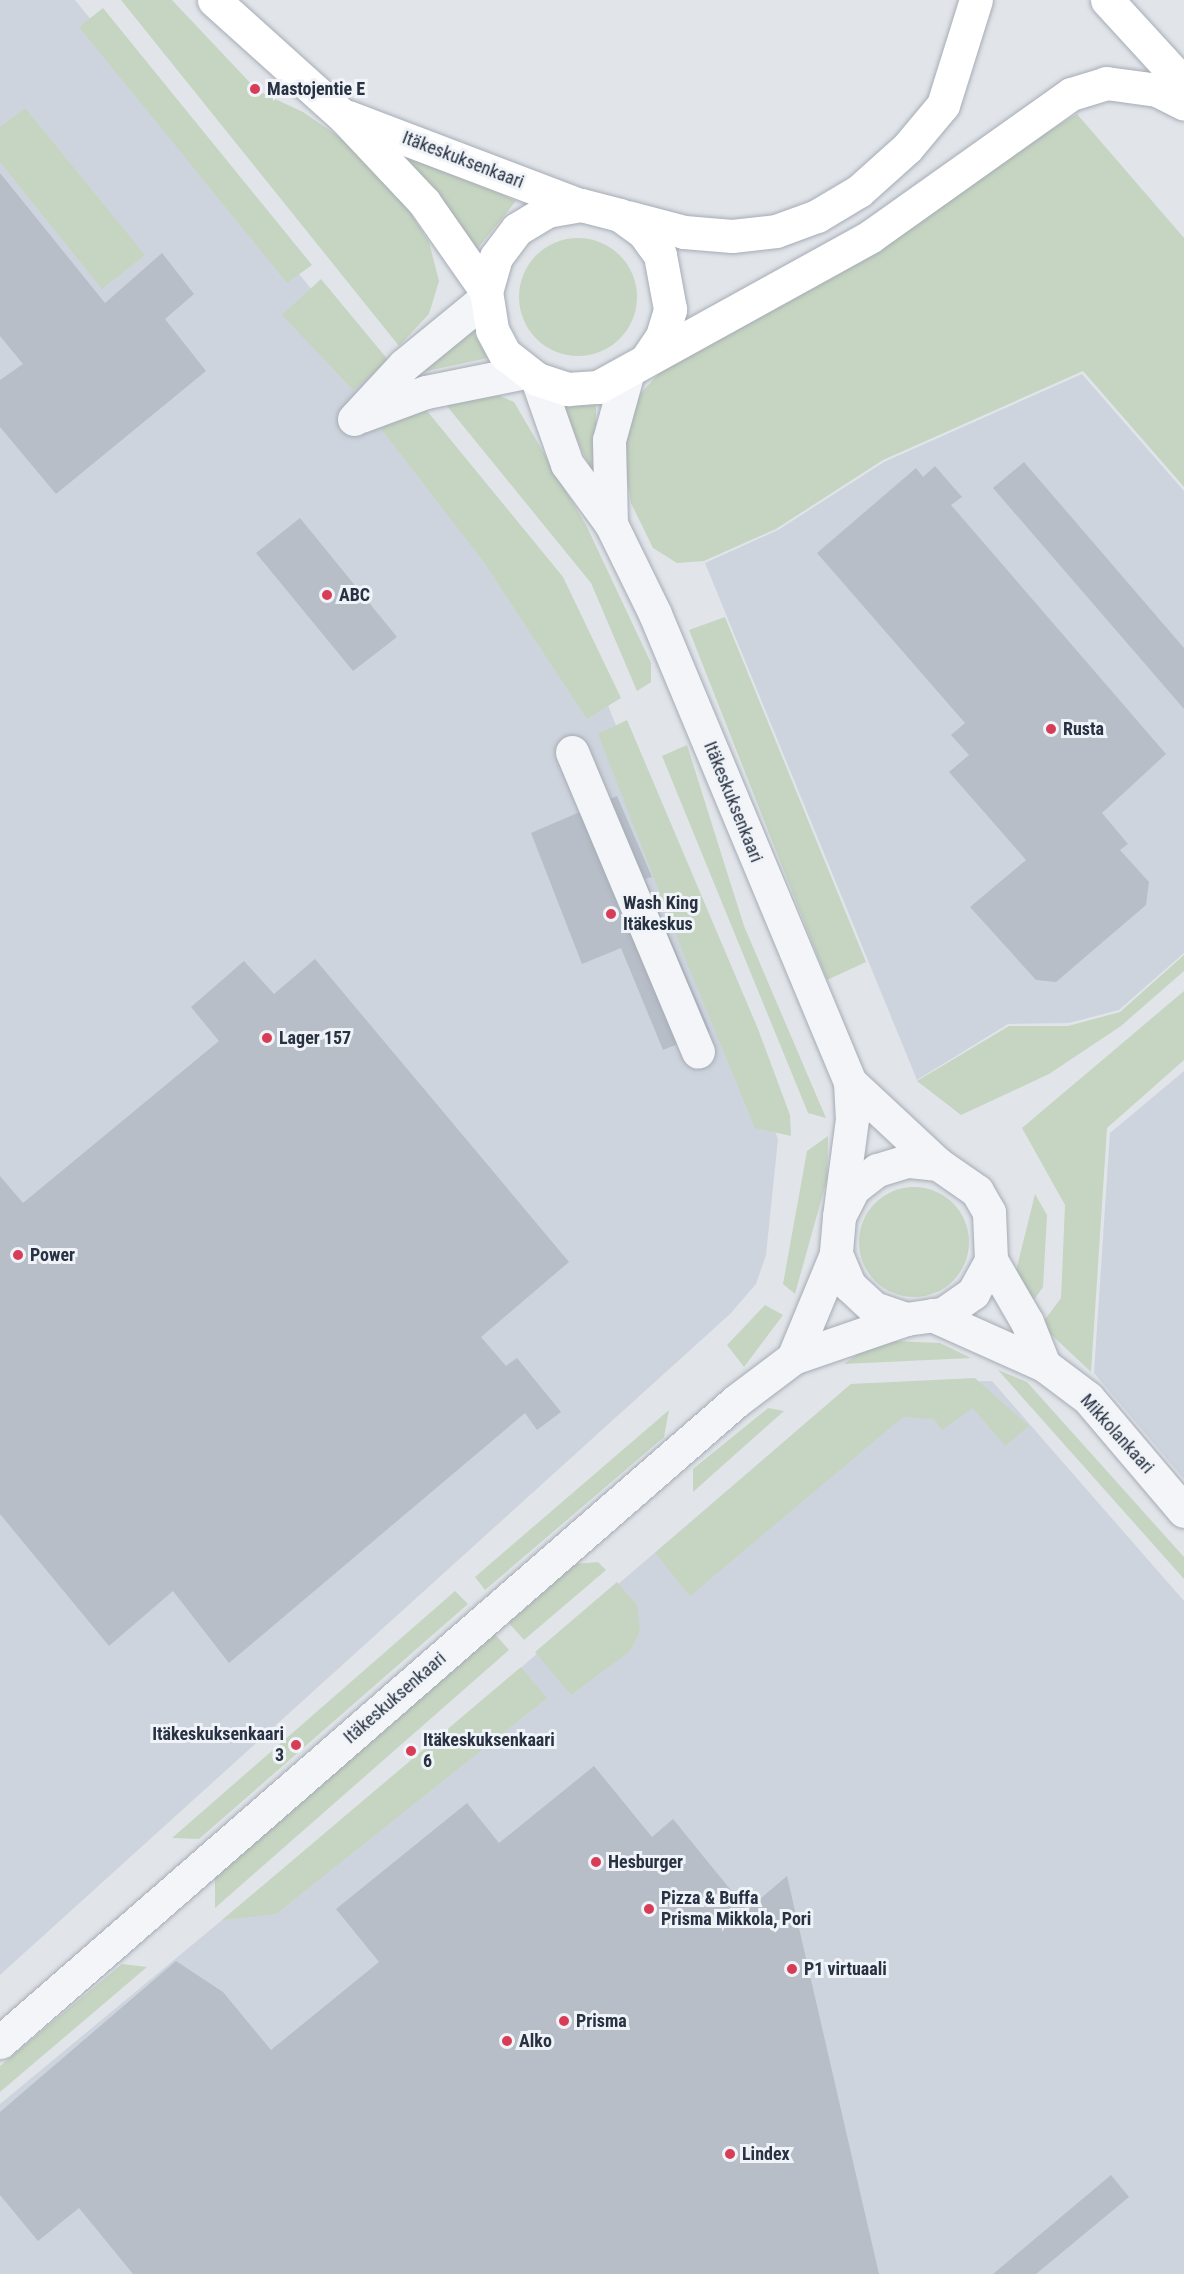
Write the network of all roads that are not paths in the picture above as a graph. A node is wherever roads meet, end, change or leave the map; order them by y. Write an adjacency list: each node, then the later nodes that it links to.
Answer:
1 (214, 0): 6 (main road, Itäkeskuksenkaari)
2 (976, 0): 8 (main road)
3 (1107, 0): 4 (main road)
4 (1184, 84)
5 (1184, 104): 10 (main road)
6 (343, 116): 7 (main road, Itäkeskuksenkaari); 9 (main road, Itäkeskuksenkaari)
7 (581, 205): 8 (main road); 9 (main road)
8 (620, 215): 10 (main road)
9 (486, 294): 11 (main road); 11 (street)
10 (637, 367): 11 (main road); 12 (street, Itäkeskuksenkaari)
11 (531, 376): 12 (street, Itäkeskuksenkaari)
12 (611, 524): 15 (street, Itäkeskuksenkaari)
13 (572, 752): 14 (street)
14 (698, 1052)
15 (850, 1082): 16 (street, Itäkeskuksenkaari); 17 (street, Itäkeskuksenkaari)
16 (938, 1164): 17 (street); 19 (street)
17 (839, 1216): 18 (street)
18 (836, 1254): 20 (street); 21 (street, Itäkeskuksenkaari)
19 (991, 1260): 20 (street); 22 (street)
20 (919, 1317): 21 (street, Itäkeskuksenkaari); 22 (street, Mikkolankaari)
21 (793, 1358): 24 (street, Itäkeskuksenkaari)
22 (1044, 1365): 23 (street, Mikkolankaari)
23 (1184, 1511)
24 (0, 2042)

